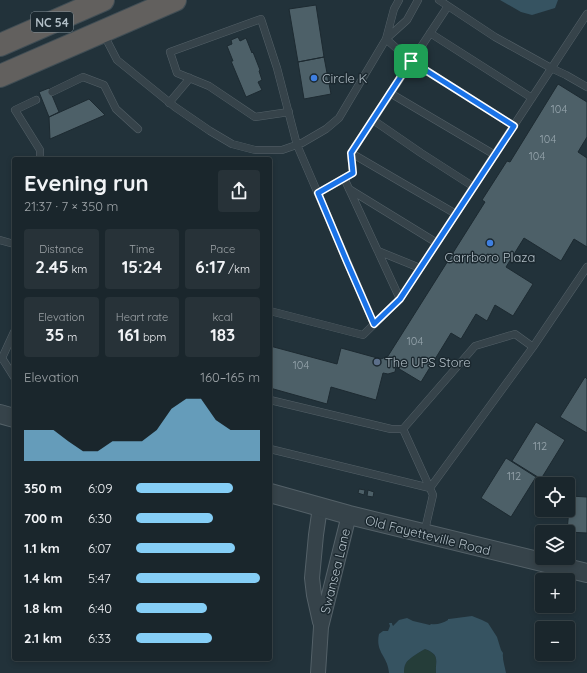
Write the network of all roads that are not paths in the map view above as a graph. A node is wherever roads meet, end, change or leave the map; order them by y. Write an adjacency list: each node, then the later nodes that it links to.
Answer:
1 (104, 0): 11 (highway, NC 54)
2 (174, 0): 8 (highway, NC 54)
3 (399, 0): 10 (lane)
4 (418, 0): 10 (lane)
5 (439, 0): 6 (lane)
6 (448, 6): 9 (lane); 13 (lane)
7 (587, 14): 13 (lane)
8 (102, 31): 14 (highway, NC 54); 21 (lane)
9 (430, 33): 12 (lane); 19 (lane)
10 (386, 39): 12 (lane); 26 (lane)
11 (0, 45)
12 (411, 61): 18 (lane); 24 (lane)
13 (552, 68): 16 (lane); 19 (lane)
14 (0, 76)
15 (190, 78): 21 (lane); 22 (lane); 22 (lane)
16 (587, 87)
17 (52, 92): 25 (lane)
18 (390, 93): 23 (lane); 28 (lane)
19 (532, 98): 24 (lane)
20 (36, 100): 29 (lane)
21 (169, 102): 26 (lane)
22 (289, 112): 26 (lane)
23 (373, 120): 27 (lane); 31 (lane)
24 (514, 126): 28 (lane)
25 (138, 130)
26 (297, 144): 33 (lane)
27 (351, 153): 30 (lane); 34 (lane)
28 (495, 155): 31 (lane)
29 (40, 157)
30 (344, 178): 32 (lane); 33 (lane)
31 (474, 187): 34 (lane)
32 (349, 189): 37 (lane); 38 (lane)
33 (318, 193): 43 (lane)
34 (456, 214): 37 (lane)
35 (0, 240): 36 (lane)
36 (12, 243)
37 (436, 243): 40 (lane)
38 (378, 251): 40 (lane); 41 (lane)
39 (587, 267): 45 (lane)
40 (420, 268): 41 (lane)
41 (400, 299): 43 (lane)
42 (272, 312): 43 (lane)
43 (374, 324)
44 (12, 336): 46 (lane)
45 (533, 347): 50 (lane); 52 (lane)
46 (12, 374)
47 (272, 400): 50 (lane)
48 (0, 414): 49 (street)
49 (12, 417)
50 (403, 429): 52 (lane)
51 (272, 449): 52 (lane)
52 (430, 488): 56 (lane)
53 (272, 494): 54 (street, Old Fayetteville Road)
54 (320, 507): 55 (street, Old Fayetteville Road); 58 (street, Swansea Lane)
55 (349, 515): 56 (street, Old Fayetteville Road); 58 (street, Swansea Lane)
56 (424, 534): 57 (street, Old Fayetteville Road)
57 (587, 573)
58 (321, 627): 59 (street, Swansea Lane)
59 (318, 673)

